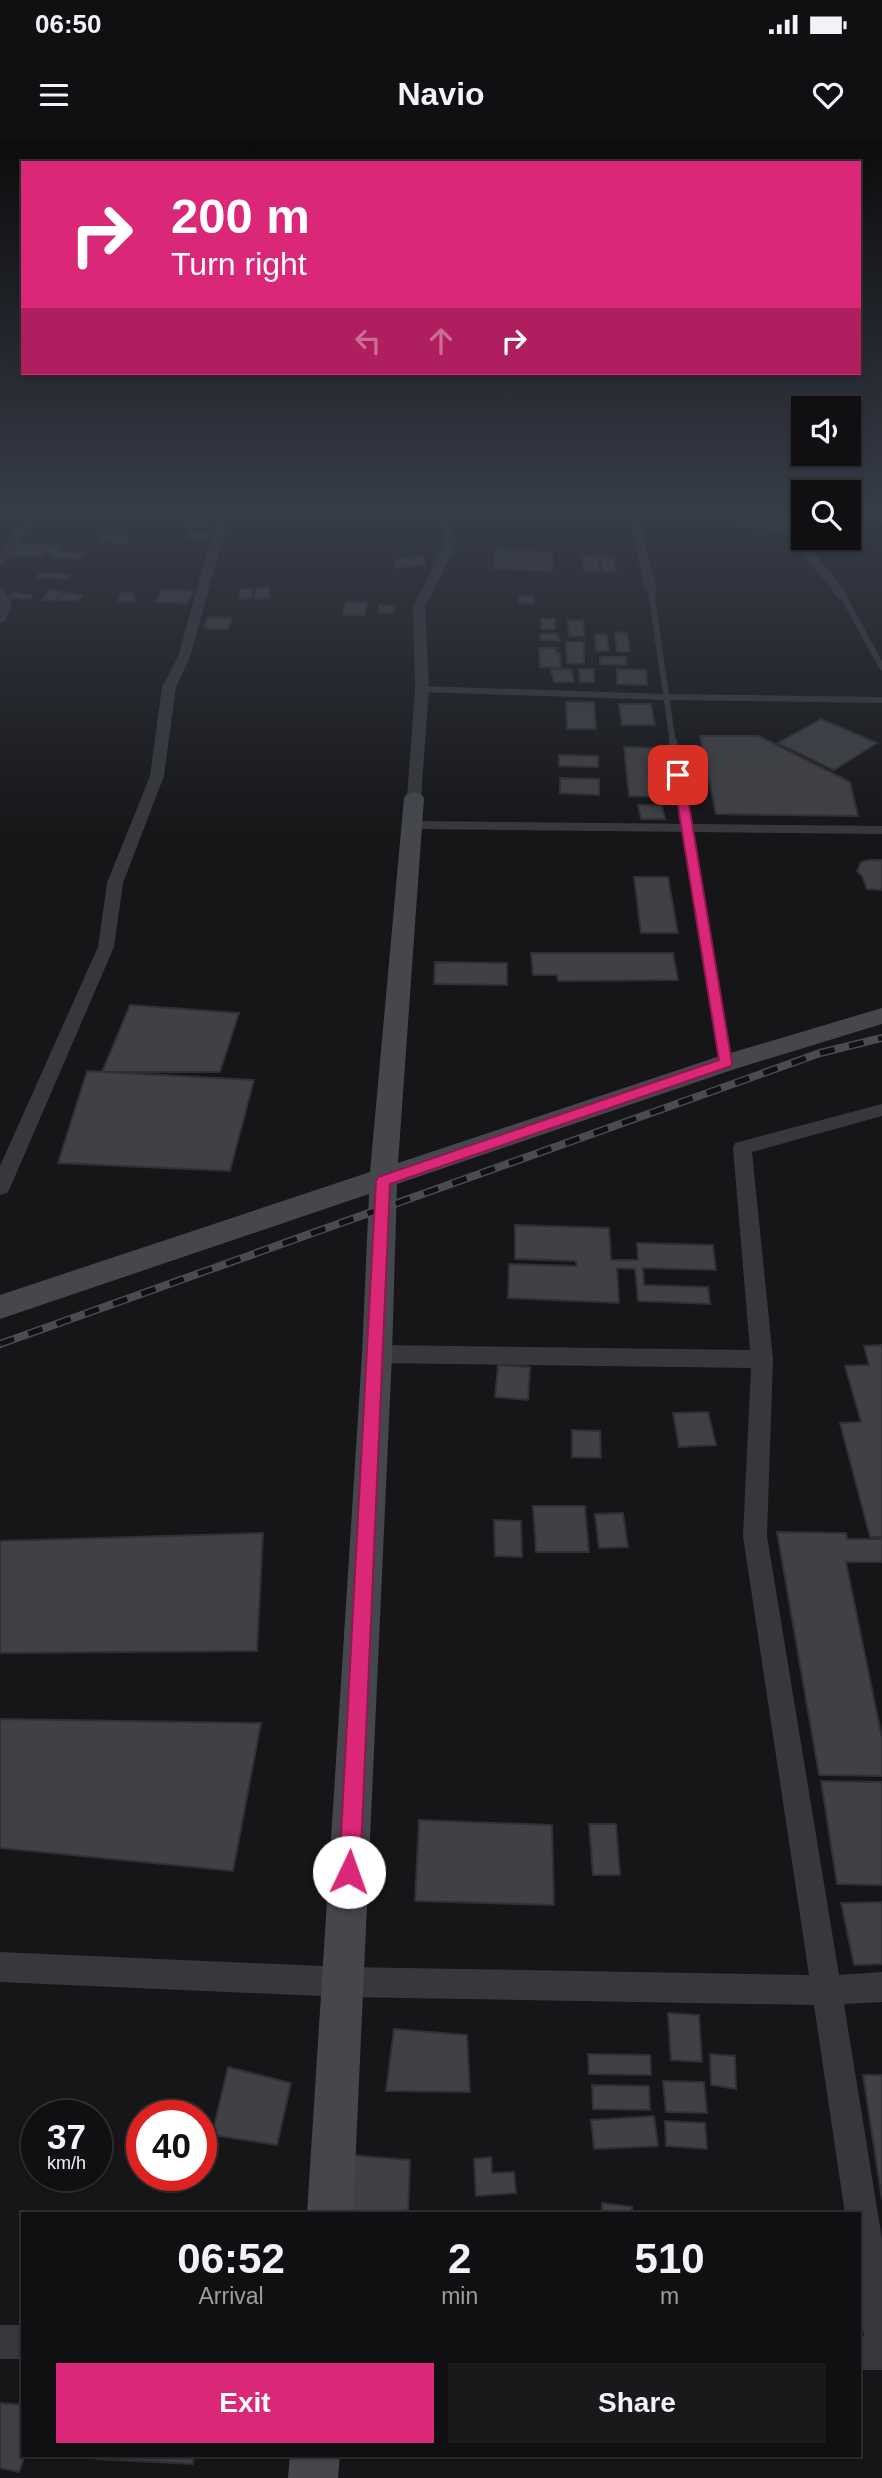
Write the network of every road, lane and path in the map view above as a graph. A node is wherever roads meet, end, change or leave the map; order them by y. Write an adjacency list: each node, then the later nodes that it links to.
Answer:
1 (194, 621): 16 (street)
2 (420, 621): 6 (street)
3 (655, 621): 7 (lane)
4 (857, 621): 5 (lane)
5 (882, 667)
6 (422, 689): 7 (lane); 9 (street)
7 (666, 697): 8 (lane); 10 (lane)
8 (882, 700)
9 (413, 811): 10 (lane); 15 (street)
10 (686, 828): 11 (lane); 13 (lane)
11 (882, 830)
12 (882, 1016): 13 (street)
13 (726, 1063): 15 (street)
14 (882, 1110): 19 (street)
15 (383, 1181): 17 (street); 18 (street)
16 (0, 1188)
17 (0, 1307)
18 (377, 1354): 19 (street); 21 (street)
19 (762, 1359): 23 (street)
20 (0, 1967): 21 (street)
21 (344, 1982): 23 (street); 24 (street)
22 (882, 1987): 23 (street)
23 (827, 1990): 27 (street)
24 (330, 2212)
25 (0, 2342): 26 (street)
26 (21, 2342)
27 (882, 2343)
28 (861, 2353): 29 (street)
29 (882, 2353)
30 (315, 2457): 31 (street)
31 (313, 2478)

